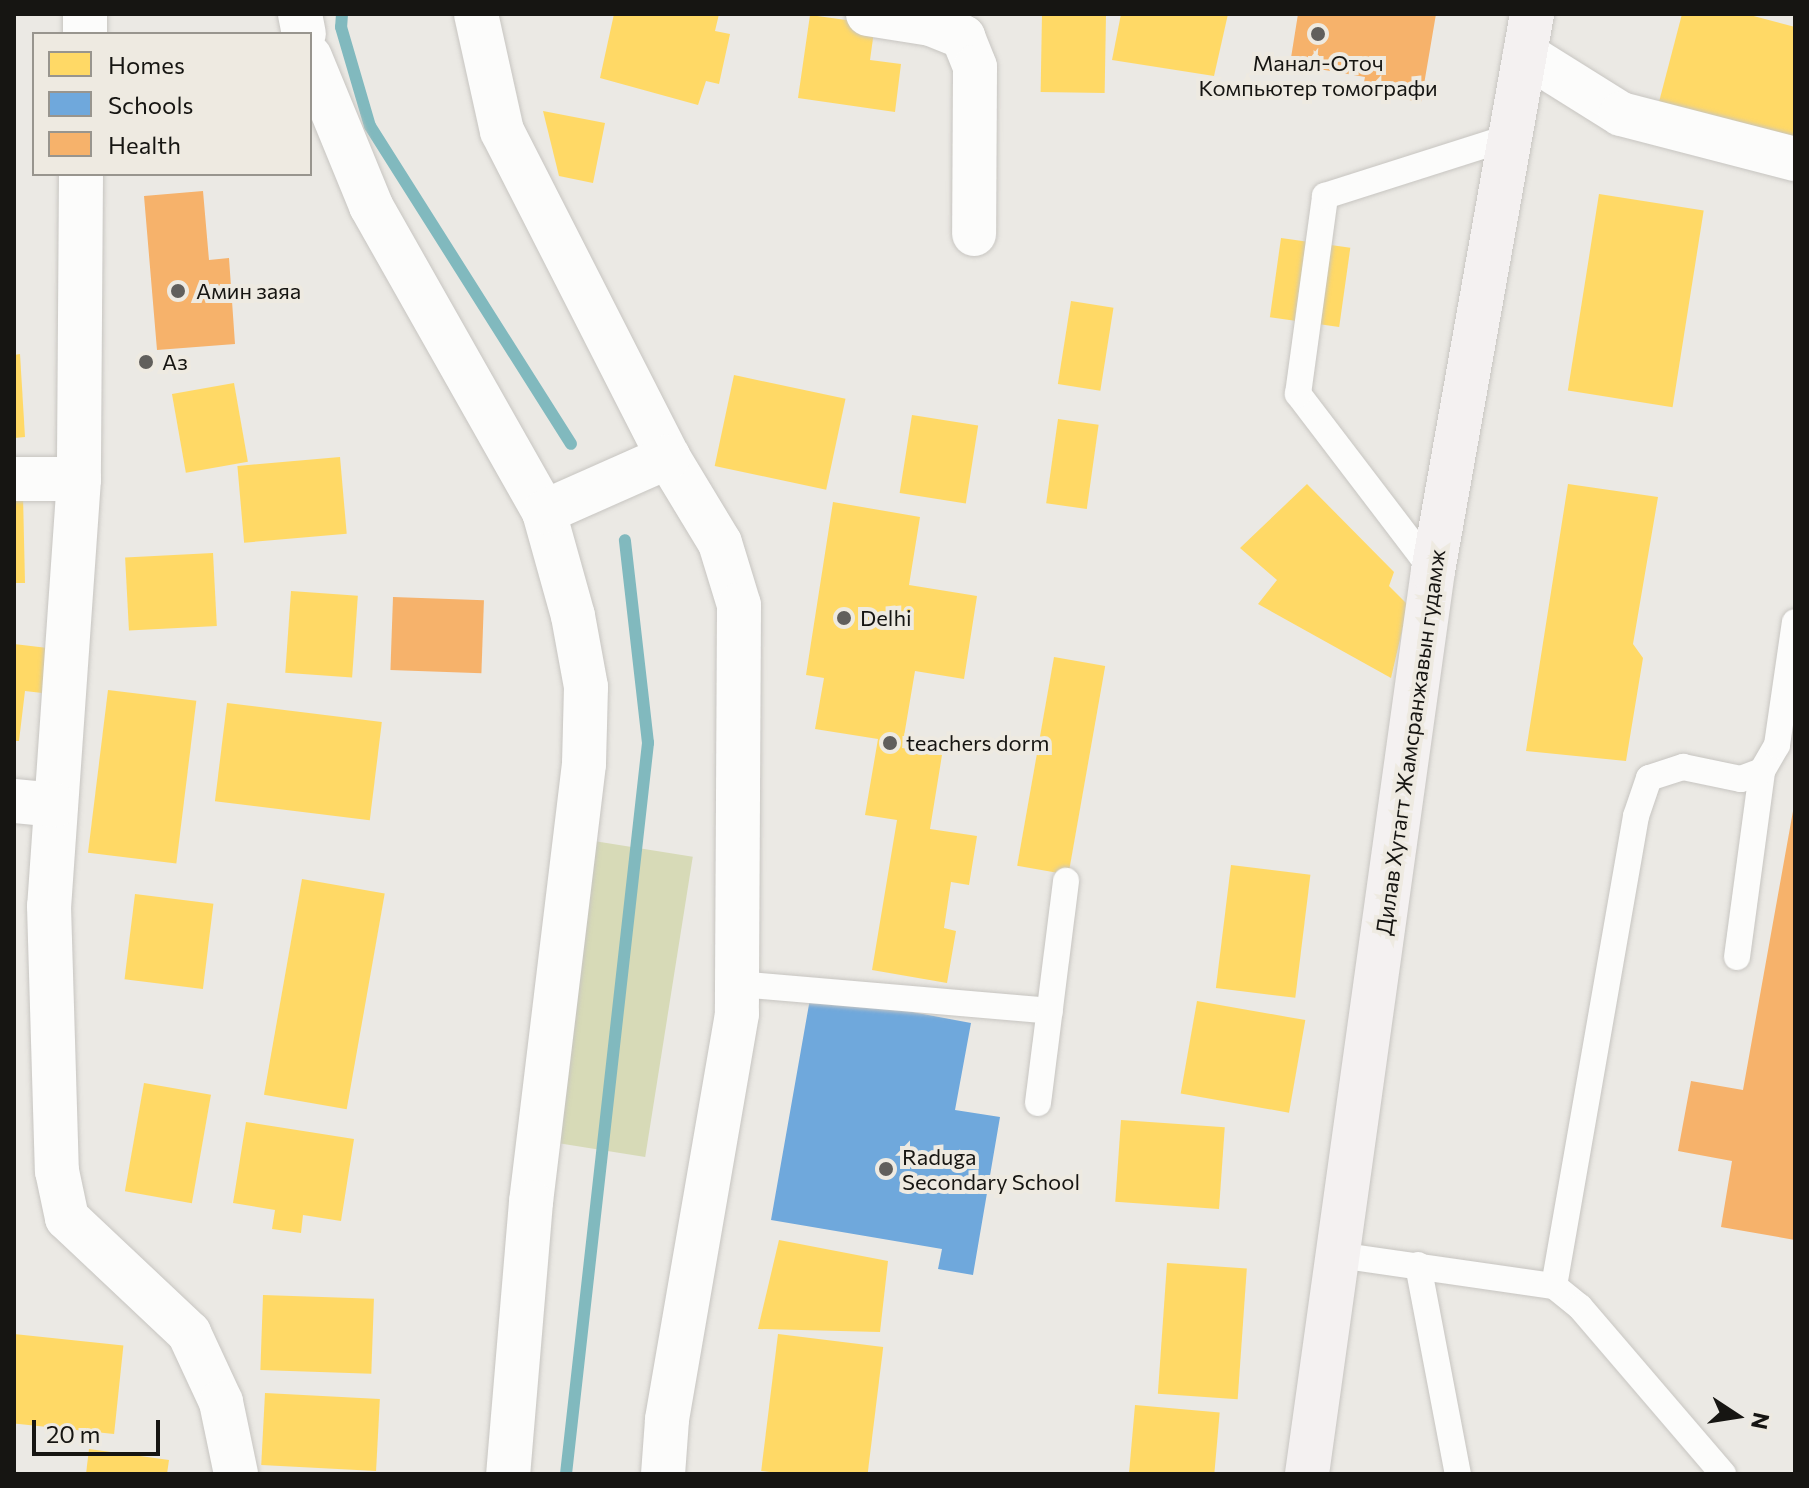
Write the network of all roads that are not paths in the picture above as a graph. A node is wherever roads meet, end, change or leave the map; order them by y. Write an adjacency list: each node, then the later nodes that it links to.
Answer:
1 (476, 14): 9 (street)
2 (868, 14): 8 (street)
3 (1528, 34): 5 (main road, Дилав Хутагт Жамсранжавын гудамж); 6 (street)
4 (312, 62): 12 (street)
5 (1510, 137): 13 (main road, Дилав Хутагт Жамсранжавын гудамж); 13 (lane)
6 (1795, 159)
7 (81, 176): 11 (street)
8 (974, 234)
9 (668, 457): 12 (street); 19 (street)
10 (14, 479): 11 (street)
11 (79, 479): 16 (street)
12 (544, 512): 26 (street)
13 (1433, 571): 22 (main road, Дилав Хутагт Жамсранжавын гудамж)
14 (1795, 622): 15 (lane)
15 (1762, 771): 18 (lane); 24 (lane)
16 (35, 803): 25 (street)
17 (1066, 881): 20 (lane)
18 (1737, 957)
19 (738, 984): 20 (lane); 27 (street)
20 (1050, 1011): 21 (lane)
21 (1038, 1103)
22 (1338, 1255): 23 (lane); 28 (main road, Дилав Хутагт Жамсранжавын гудамж)
23 (1418, 1265): 24 (lane); 29 (lane)
24 (1554, 1286): 30 (lane)
25 (236, 1474)
26 (508, 1474)
27 (663, 1474)
28 (1307, 1474)
29 (1458, 1474)
30 (1723, 1474)

